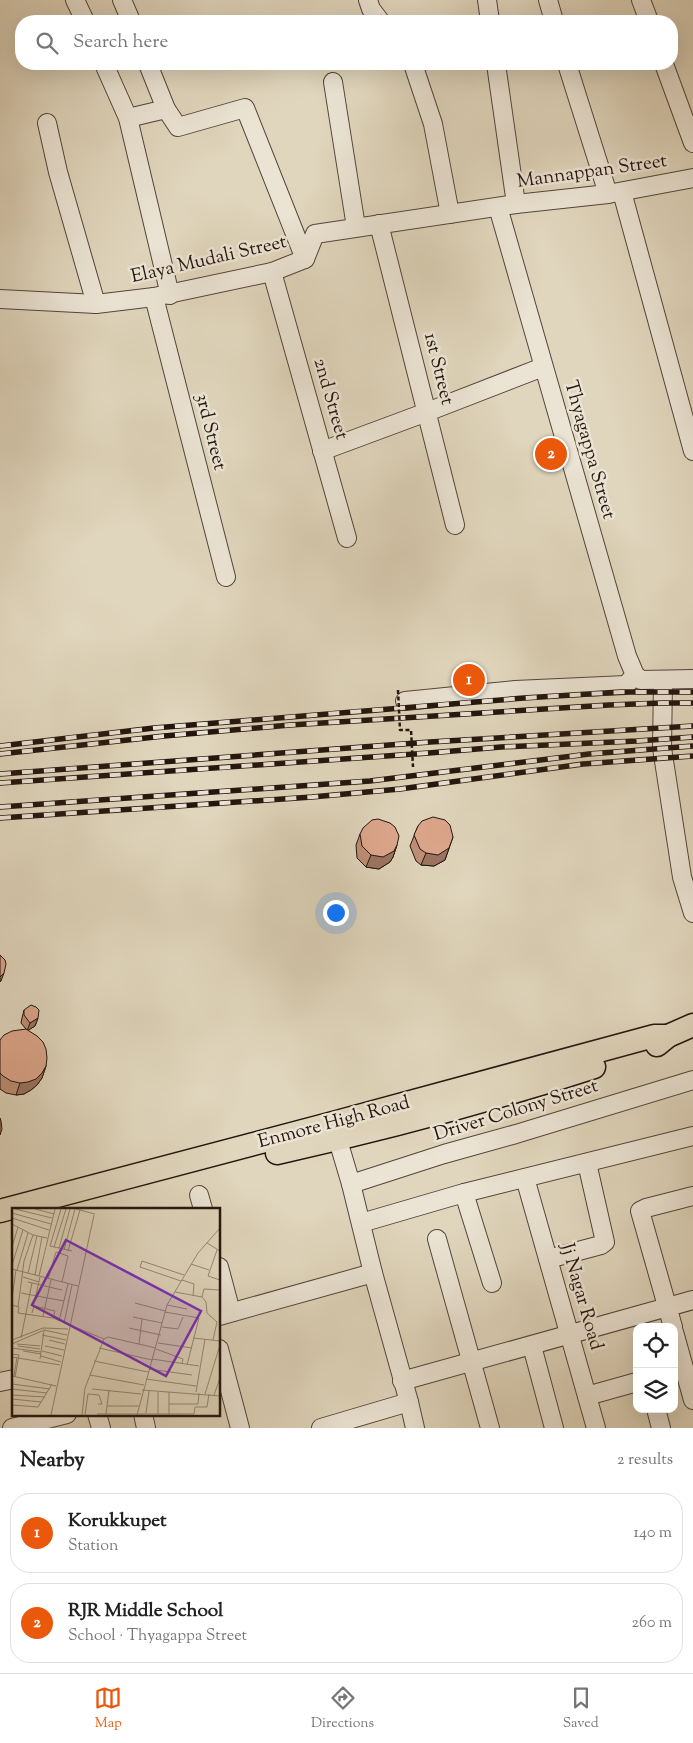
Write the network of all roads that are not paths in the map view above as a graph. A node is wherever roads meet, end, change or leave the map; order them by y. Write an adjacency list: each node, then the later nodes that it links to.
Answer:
1 (75, 0): 7 (street)
2 (122, 0): 8 (street)
3 (368, 0): 9 (street)
4 (487, 0): 10 (street)
5 (548, 0): 11 (street)
6 (641, 0): 12 (street)
7 (82, 15)
8 (128, 15)
9 (375, 15)
10 (489, 15)
11 (552, 15)
12 (647, 15)
13 (107, 70): 21 (street, 3rd Street)
14 (150, 70): 20 (street)
15 (415, 70): 28 (street)
16 (497, 70): 26 (street)
17 (569, 70): 25 (street)
18 (666, 70): 23 (street)
19 (333, 82): 30 (street)
20 (166, 109): 21 (street); 31 (street)
21 (128, 118): 33 (street, 3rd Street)
22 (47, 123): 35 (street)
23 (693, 144)
24 (693, 178): 25 (street, Mannappan Street)
25 (615, 193): 26 (street, Mannappan Street); 39 (street)
26 (516, 204): 27 (street, Mannappan Street)
27 (498, 207): 28 (street, Elaya Mudali Street); 36 (street, Thyagappa Street)
28 (450, 214): 29 (street, Elaya Mudali Street)
29 (379, 224): 30 (street, Elaya Mudali Street); 37 (street, 1st Street)
30 (356, 227): 31 (street, Elaya Mudali Street)
31 (305, 259): 32 (street, Elaya Mudali Street)
32 (272, 272): 33 (street, Elaya Mudali Street); 38 (street, 2nd Street)
33 (162, 296): 35 (street, Elaya Mudali Street); 42 (street, 3rd Street)
34 (0, 299): 35 (street, Elaya Mudali Street)
35 (96, 304)
36 (543, 366): 37 (street); 43 (street, Thyagappa Street)
37 (427, 412): 38 (street); 40 (street, 1st Street)
38 (322, 451): 41 (street, 2nd Street)
39 (693, 451)
40 (455, 525)
41 (347, 538)
42 (226, 577)
43 (635, 675): 45 (street); 46 (street)
44 (693, 679): 45 (street)
45 (664, 681): 47 (street)
46 (402, 696)
47 (693, 913)
48 (693, 1026): 50 (main road, Enmore High Road)
49 (693, 1080): 54 (street, Driver Colony Street)
50 (335, 1132): 54 (street); 57 (main road, Enmore High Road); 58 (main road, Enmore High Road)
51 (693, 1136): 52 (street)
52 (587, 1163): 53 (street); 61 (street)
53 (525, 1178): 55 (street); 61 (street, Jj Nagar Road)
54 (351, 1184): 59 (street)
55 (464, 1193): 59 (street); 64 (street)
56 (693, 1196): 66 (street)
57 (13, 1208)
58 (57, 1208)
59 (361, 1223): 62 (street)
60 (437, 1239): 73 (street)
61 (548, 1259): 69 (street, Jj Nagar Road)
62 (373, 1272): 67 (street); 75 (street)
63 (220, 1275): 67 (street)
64 (492, 1283)
65 (693, 1300): 66 (street)
66 (667, 1308): 68 (street); 69 (street)
67 (225, 1314)
68 (672, 1323)
69 (570, 1336): 70 (street); 77 (street, Jj Nagar Road)
70 (532, 1346): 73 (street); 87 (street)
71 (220, 1353): 83 (street)
72 (678, 1358): 74 (street)
73 (472, 1362): 75 (street); 86 (street)
74 (680, 1371): 78 (street)
75 (402, 1382): 79 (street)
76 (633, 1383): 77 (street)
77 (587, 1396): 88 (street, Jj Nagar Road)
78 (693, 1400)
79 (409, 1402): 84 (street); 85 (street)
80 (657, 1413): 89 (street)
81 (59, 1416): 82 (street)
82 (12, 1428)
83 (240, 1428)
84 (321, 1428)
85 (414, 1428)
86 (490, 1428)
87 (554, 1428)
88 (596, 1428)
89 (661, 1428)

